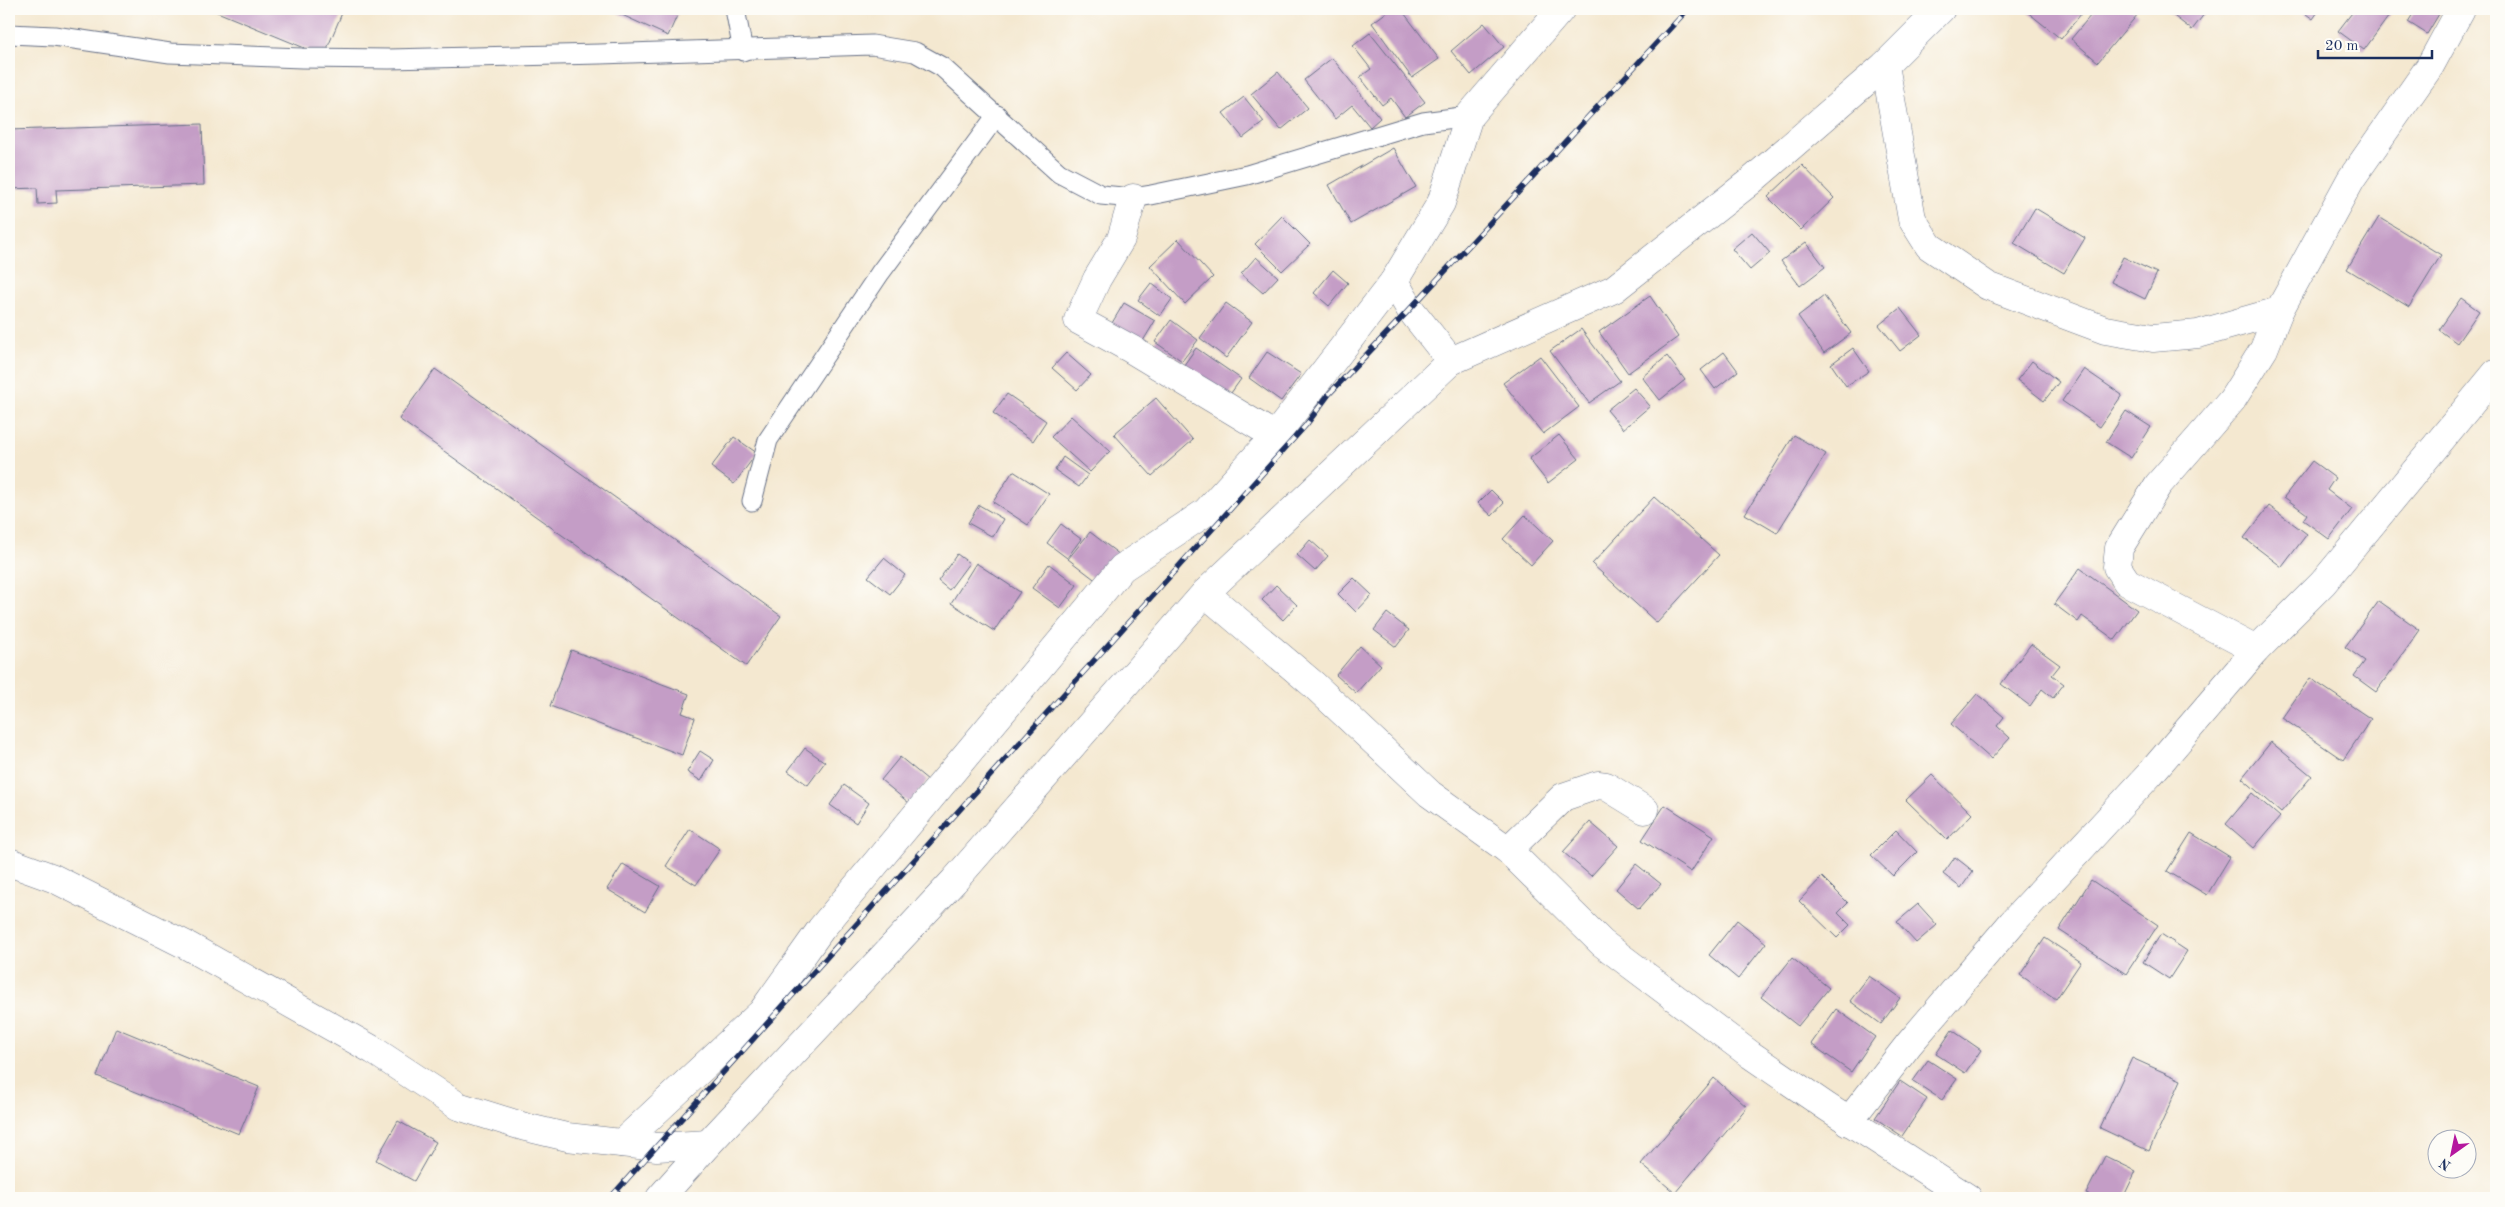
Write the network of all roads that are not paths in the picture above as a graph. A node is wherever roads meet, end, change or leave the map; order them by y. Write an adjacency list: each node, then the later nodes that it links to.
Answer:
1 (735, 9): 6 (lane)
2 (1561, 9): 9 (street)
3 (1941, 9): 7 (street)
4 (2461, 9): 12 (street)
5 (9, 34): 6 (lane)
6 (743, 51): 8 (lane)
7 (1885, 65): 12 (street); 13 (street)
8 (997, 115): 10 (lane); 16 (lane)
9 (1469, 116): 10 (lane); 11 (street)
10 (1133, 198): 15 (street)
11 (1394, 281): 13 (street); 15 (street)
12 (2279, 311): 18 (street)
13 (1451, 361): 17 (street)
14 (2496, 373): 18 (street)
15 (1275, 436): 23 (street)
16 (752, 501)
17 (1205, 593): 20 (street); 24 (street)
18 (2256, 650): 22 (street)
19 (1645, 810): 20 (street)
20 (1508, 850): 22 (street)
21 (9, 862): 23 (street)
22 (1848, 1122): 26 (street)
23 (622, 1143): 24 (street)
24 (708, 1144): 25 (street)
25 (660, 1198)
26 (1968, 1198)

